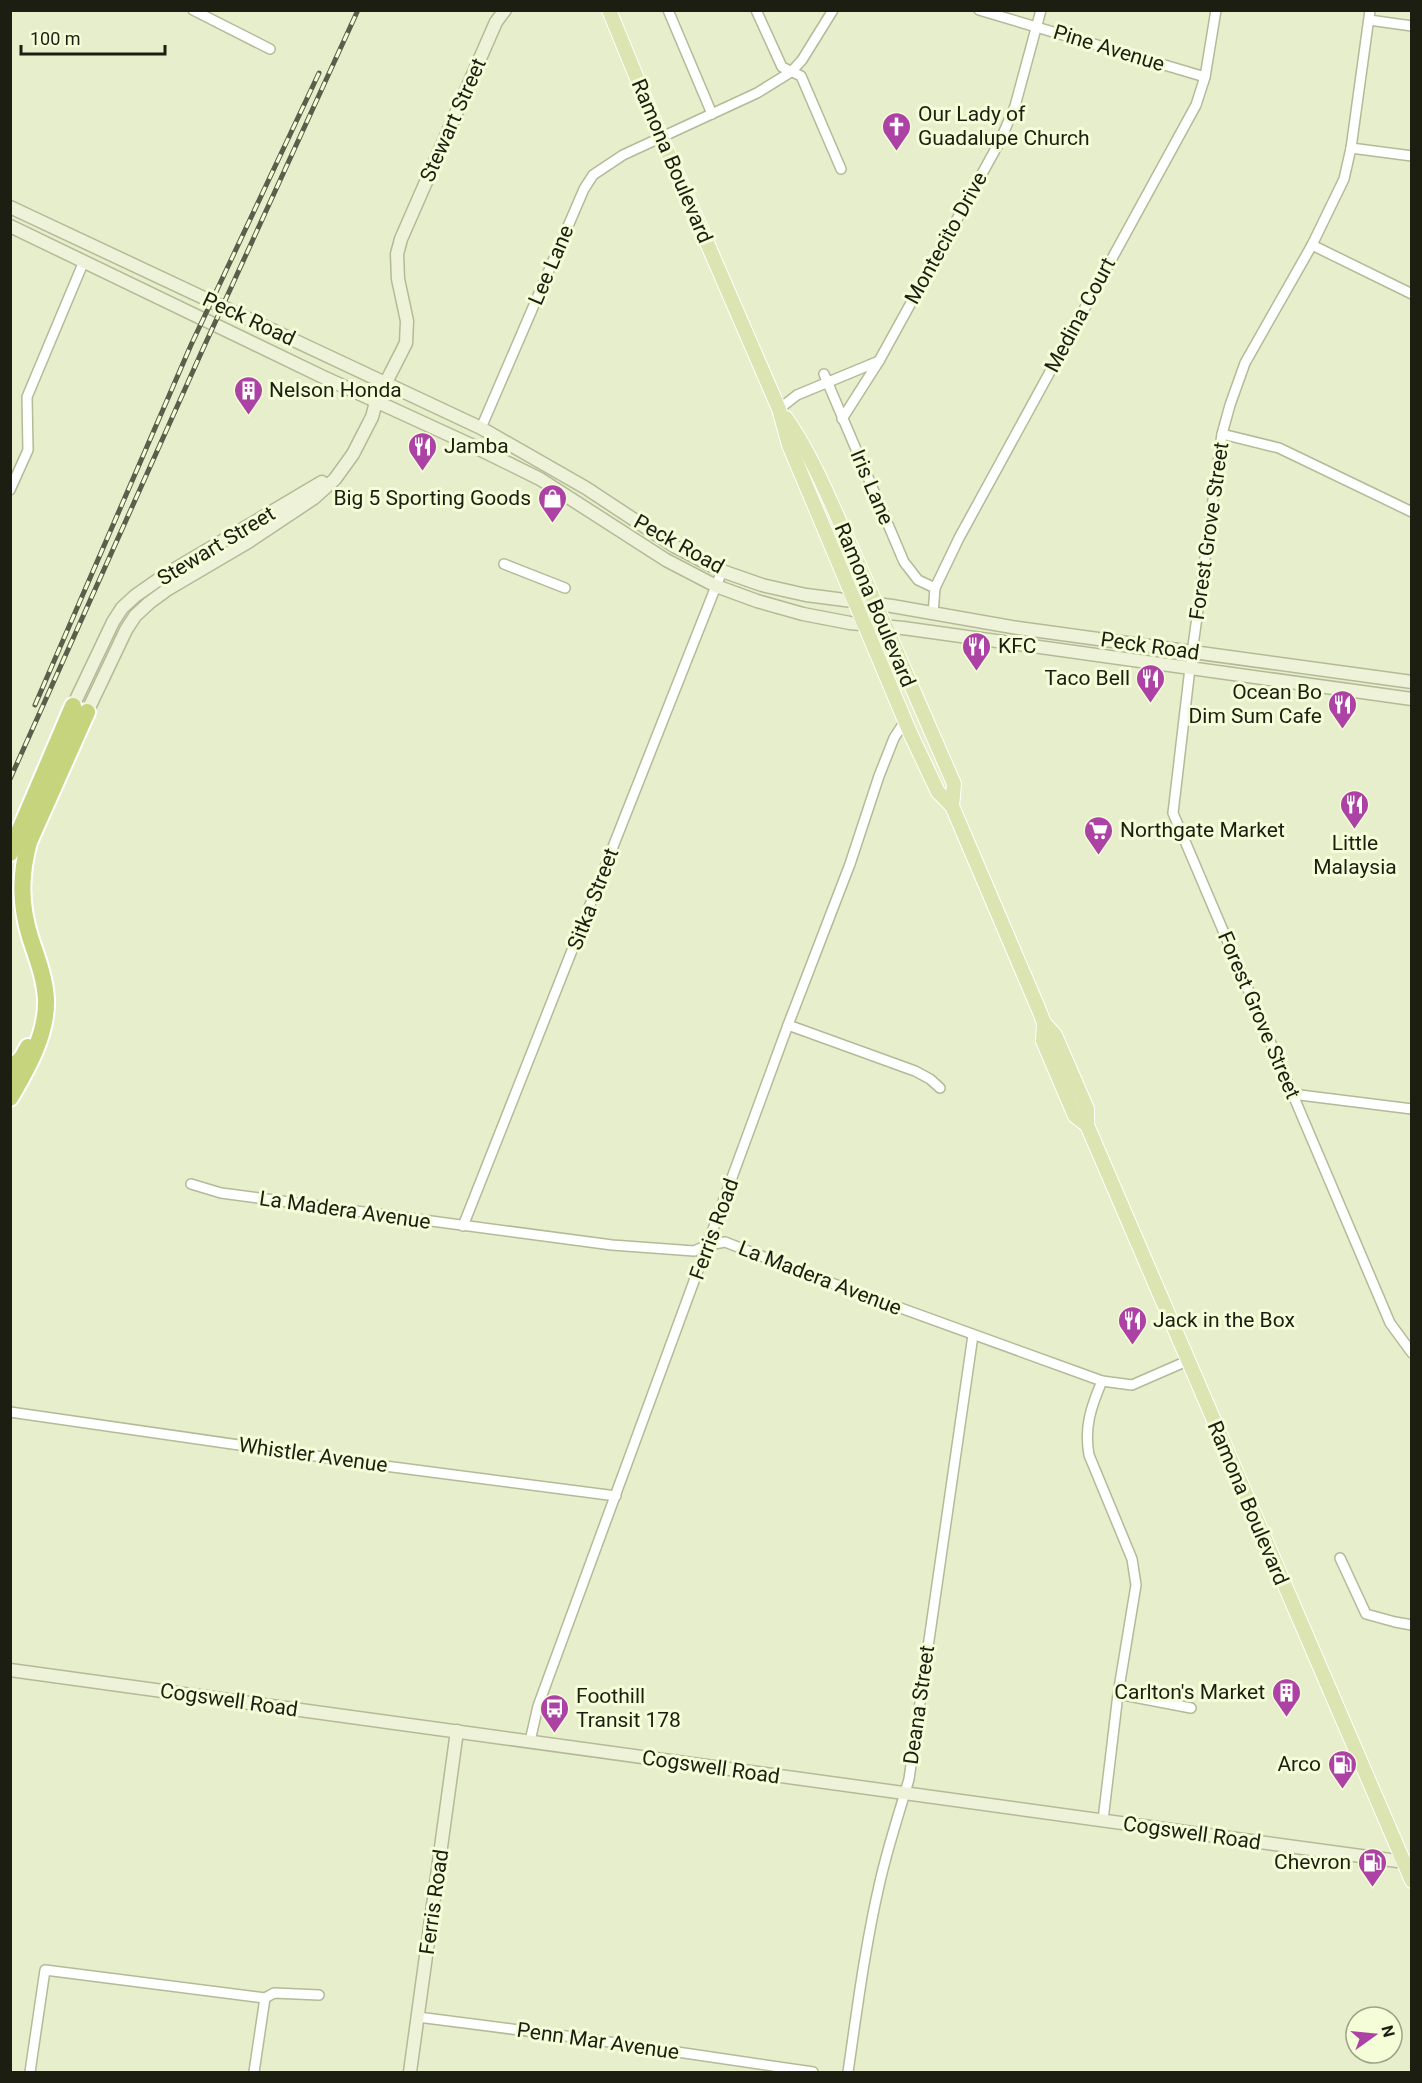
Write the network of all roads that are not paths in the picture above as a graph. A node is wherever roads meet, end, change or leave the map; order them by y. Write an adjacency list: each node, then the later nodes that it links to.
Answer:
1 (193, 10): 13 (street)
2 (505, 10): 28 (main road, Stewart Street)
3 (609, 10): 17 (main road, Ramona Boulevard)
4 (668, 10): 16 (street)
5 (756, 10): 14 (street)
6 (833, 10): 14 (street)
7 (979, 10): 11 (street, Pine Avenue)
8 (1041, 10): 11 (street, Montecito Drive)
9 (1216, 10): 15 (street, Medina Court)
10 (1370, 15): 12 (street); 18 (street, Forest Grove Street)
11 (1036, 26): 15 (street, Pine Avenue); 26 (street, Montecito Drive)
12 (1412, 26)
13 (270, 50)
14 (791, 72): 16 (street, Lee Lane); 20 (street)
15 (1205, 77): 40 (street, Medina Court)
16 (712, 114): 17 (street, Lee Lane)
17 (661, 136): 30 (main road, Ramona Boulevard); 32 (street, Lee Lane)
18 (1351, 148): 19 (street); 23 (street, Forest Grove Street)
19 (1412, 156)
20 (841, 169)
21 (10, 207): 28 (main road, Peck Road)
22 (10, 226): 24 (main road, Peck Road)
23 (1312, 245): 25 (street); 33 (street, Forest Grove Street)
24 (84, 261): 29 (main road, Peck Road); 34 (street)
25 (1412, 294)
26 (879, 361): 27 (street); 31 (street, Montecito Drive)
27 (825, 378): 30 (street); 31 (street, Iris Lane)
28 (386, 383): 29 (main road, Stewart Street); 32 (main road, Peck Road)
29 (376, 402): 38 (main road, Peck Road); 54 (main road, Stewart Street)
30 (779, 409): 41 (main road, Ramona Boulevard); 42 (main road, Ramona Boulevard)
31 (842, 419): 40 (street, Iris Lane)
32 (481, 429): 37 (main road, Peck Road)
33 (1222, 434): 35 (street); 48 (street, Forest Grove Street)
34 (10, 490)
35 (1412, 512)
36 (504, 564): 39 (street)
37 (722, 571): 38 (street, Sitka Street); 41 (main road, Peck Road)
38 (716, 586): 44 (main road, Peck Road); 66 (street, Sitka Street)
39 (565, 588)
40 (935, 588): 43 (street, Medina Court)
41 (855, 602): 42 (main road, Peck Road); 44 (main road, Ramona Boulevard)
42 (875, 604): 43 (main road, Peck Road); 45 (main road, Ramona Boulevard)
43 (933, 614): 46 (main road, Peck Road)
44 (865, 625): 45 (main road, Peck Road); 55 (main road, Ramona Boulevard)
45 (885, 626): 47 (main road, Peck Road); 56 (main road, Ramona Boulevard)
46 (1031, 630): 47 (main road); 48 (main road, Peck Road)
47 (1029, 646): 49 (main road, Peck Road)
48 (1193, 652): 49 (street, Forest Grove Street); 50 (main road, Peck Road)
49 (1190, 668): 52 (main road, Peck Road); 62 (street, Forest Grove Street)
50 (1369, 676): 51 (main road, Peck Road); 52 (main road)
51 (1412, 682)
52 (1366, 693): 53 (main road, Peck Road)
53 (1412, 699)
54 (80, 709): 57 (highway); 63 (highway)
55 (905, 721): 56 (main road, Ramona Boulevard); 59 (street, Ferris Road)
56 (952, 806): 70 (main road, Ramona Boulevard)
57 (10, 853)
58 (10, 901): 60 (highway)
59 (788, 1025): 61 (street); 67 (street, Ferris Road)
60 (10, 1070)
61 (940, 1088)
62 (1292, 1094): 64 (street); 69 (street, Forest Grove Street)
63 (10, 1098)
64 (1412, 1109)
65 (191, 1184): 66 (street, La Madera Avenue)
66 (463, 1226): 67 (street, La Madera Avenue)
67 (708, 1245): 68 (street, La Madera Avenue); 73 (street, Ferris Road)
68 (973, 1335): 71 (street, La Madera Avenue); 81 (street, Deana Street)
69 (1412, 1353)
70 (1187, 1361): 71 (street, La Madera Avenue); 83 (main road, Ramona Boulevard)
71 (1102, 1381): 77 (street)
72 (10, 1412): 73 (street, Whistler Avenue)
73 (616, 1496): 80 (street, Ferris Road)
74 (1340, 1558): 75 (street)
75 (1412, 1625)
76 (10, 1670): 79 (main road, Cogswell Road)
77 (1118, 1694): 78 (street); 82 (street)
78 (1191, 1708)
79 (457, 1731): 80 (main road, Cogswell Road); 87 (main road, Ferris Road)
80 (530, 1741): 81 (main road, Cogswell Road)
81 (905, 1794): 82 (main road, Cogswell Road); 92 (street, Deana Street)
82 (1102, 1820): 83 (main road, Cogswell Road)
83 (1407, 1862): 84 (main road, Ramona Boulevard)
84 (1412, 1881)
85 (319, 1995): 86 (street)
86 (265, 1998): 88 (street); 89 (street)
87 (418, 2018): 90 (main road, Ferris Road); 91 (street, Penn Mar Avenue)
88 (30, 2073)
89 (254, 2073)
90 (410, 2073)
91 (813, 2073)
92 (848, 2073)

